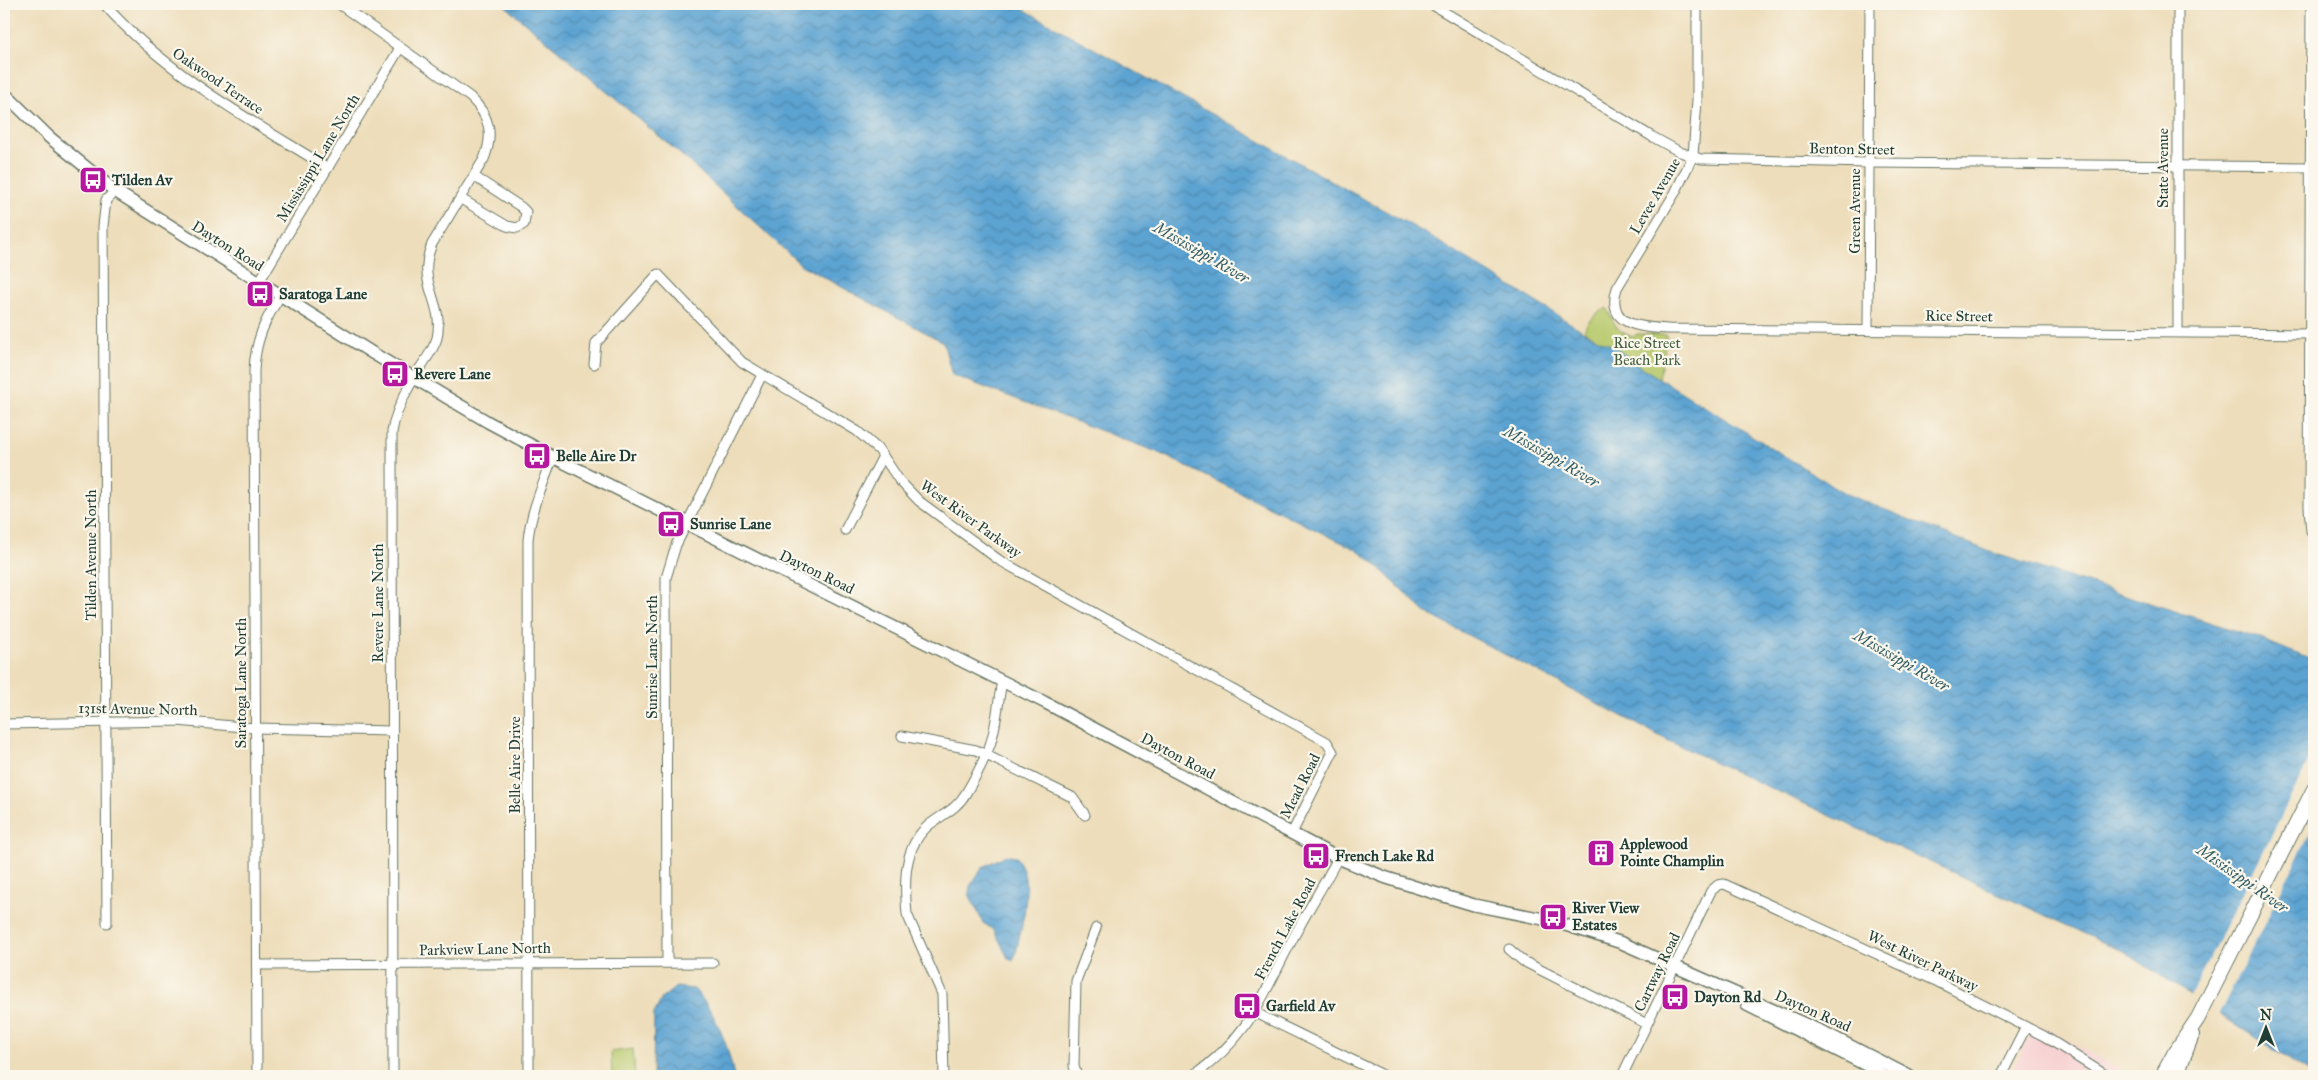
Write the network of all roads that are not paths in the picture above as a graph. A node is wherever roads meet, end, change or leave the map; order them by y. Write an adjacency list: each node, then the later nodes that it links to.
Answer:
1 (104, 4): 14 (street, Oakwood Terrace)
2 (339, 4): 8 (street)
3 (1431, 4): 10 (street, Benton Street)
4 (1697, 4): 10 (street, Levee Avenue)
5 (1870, 4): 11 (street, Green Avenue)
6 (2178, 4): 12 (street, State Avenue)
7 (2311, 4): 13 (street)
8 (400, 48): 14 (street, Mississippi Lane North); 15 (street, Revere Lane North)
9 (4, 93): 16 (main road, Dayton Road)
10 (1693, 156): 11 (street, Benton Street); 20 (street, Levee Avenue)
11 (1869, 164): 12 (street, Benton Street); 21 (street, Green Avenue)
12 (2177, 165): 13 (street, Benton Street); 22 (street, State Avenue)
13 (2312, 167): 23 (street)
14 (328, 168): 18 (street, Mississippi Lane North)
15 (475, 177): 17 (street, Revere Lane North); 17 (street)
16 (115, 191): 18 (main road, Dayton Road); 33 (street, Tilden Avenue North)
17 (461, 199): 26 (street, Revere Lane North)
18 (259, 282): 19 (main road, Dayton Road)
19 (280, 296): 26 (main road, Dayton Road); 35 (street, Saratoga Lane North)
20 (1615, 305): 21 (street, Rice Street)
21 (1868, 329): 22 (street, Rice Street)
22 (2178, 331): 23 (street, Rice Street)
23 (2313, 334): 31 (street)
24 (594, 364): 25 (street, West River Parkway)
25 (762, 375): 27 (street, West River Parkway); 29 (street, Sunrise Lane North)
26 (414, 378): 28 (main road, Dayton Road); 36 (street, Revere Lane North)
27 (883, 456): 30 (street); 38 (street, West River Parkway)
28 (553, 457): 29 (main road, Dayton Road); 48 (street, Belle Aire Drive)
29 (687, 524): 32 (main road, Dayton Road); 49 (street, Sunrise Lane North)
30 (845, 530)
31 (2314, 534)
32 (1002, 681): 39 (street); 42 (main road, Dayton Road)
33 (106, 721): 34 (street, 131st Avenue North); 35 (street, 131st Avenue North); 45 (street, Tilden Avenue North)
34 (4, 724)
35 (254, 728): 36 (street, 131st Avenue North); 52 (street, Saratoga Lane North)
36 (392, 731): 51 (street, Revere Lane North)
37 (902, 736): 39 (street)
38 (1333, 752): 42 (street, Mead Road)
39 (985, 754): 41 (street); 61 (street)
40 (2314, 789): 55 (highway)
41 (1085, 815)
42 (1292, 834): 43 (main road, Dayton Road)
43 (1338, 858): 53 (main road, Dayton Road); 54 (street, French Lake Road)
44 (1721, 884): 53 (street, Cartway Road); 57 (street, West River Parkway)
45 (107, 923)
46 (1096, 928): 62 (street)
47 (1509, 949): 56 (street)
48 (529, 962): 49 (street, Parkview Lane North); 51 (street, Parkview Lane North); 60 (street, Belle Aire Drive)
49 (667, 962): 50 (street, Parkview Lane North)
50 (713, 963)
51 (392, 964): 52 (street, Parkview Lane North); 59 (street, Revere Lane North)
52 (257, 965): 58 (street, Saratoga Lane North)
53 (1675, 966): 56 (street, Cartway Road); 66 (main road, Dayton Road); 67 (main road, Dayton Road)
54 (1256, 1013): 63 (street, French Lake Road); 64 (street)
55 (2198, 1018): 70 (highway); 71 (highway)
56 (1646, 1024): 65 (street, Cartway Road)
57 (2026, 1027): 68 (street); 69 (street, West River Parkway)
58 (257, 1076)
59 (392, 1076)
60 (529, 1076)
61 (944, 1076)
62 (1077, 1076)
63 (1193, 1076)
64 (1385, 1076)
65 (1622, 1076)
66 (1884, 1076)
67 (1909, 1076)
68 (2001, 1076)
69 (2107, 1076)
70 (2162, 1076)
71 (2176, 1076)

